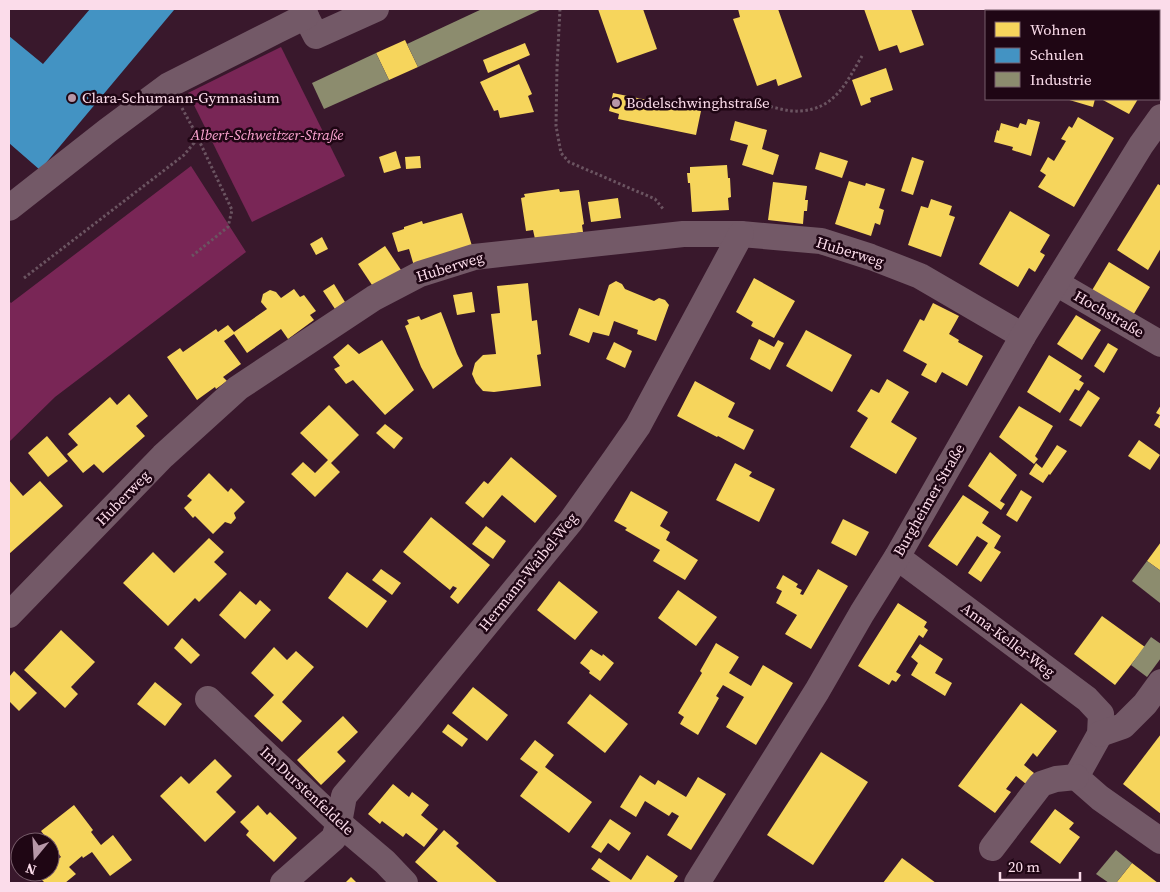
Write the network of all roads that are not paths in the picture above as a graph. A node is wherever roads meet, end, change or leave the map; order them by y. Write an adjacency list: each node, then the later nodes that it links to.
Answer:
1 (376, 9): 2 (street)
2 (304, 12): 4 (street)
3 (1161, 116): 6 (street, Burgheimer Straße)
4 (9, 208)
5 (741, 234): 7 (street, Huberweg); 10 (street, Huberweg); 15 (street, Hermann-Waibel-Weg)
6 (1056, 283): 7 (street, Burgheimer Straße); 8 (street, Hochstraße)
7 (1023, 336): 9 (street, Burgheimer Straße)
8 (1161, 344)
9 (897, 557): 13 (street, Anna-Keller-Weg); 20 (street, Burgheimer Straße)
10 (9, 615)
11 (1161, 682): 13 (street)
12 (208, 699): 15 (street, Im Durstenfeldele)
13 (1100, 734): 14 (street)
14 (1076, 777): 16 (street); 17 (street)
15 (339, 823): 18 (street, Hermann-Waibel-Weg); 19 (street, Im Durstenfeldele)
16 (1161, 841)
17 (992, 848)
18 (283, 883)
19 (404, 883)
20 (697, 883)

